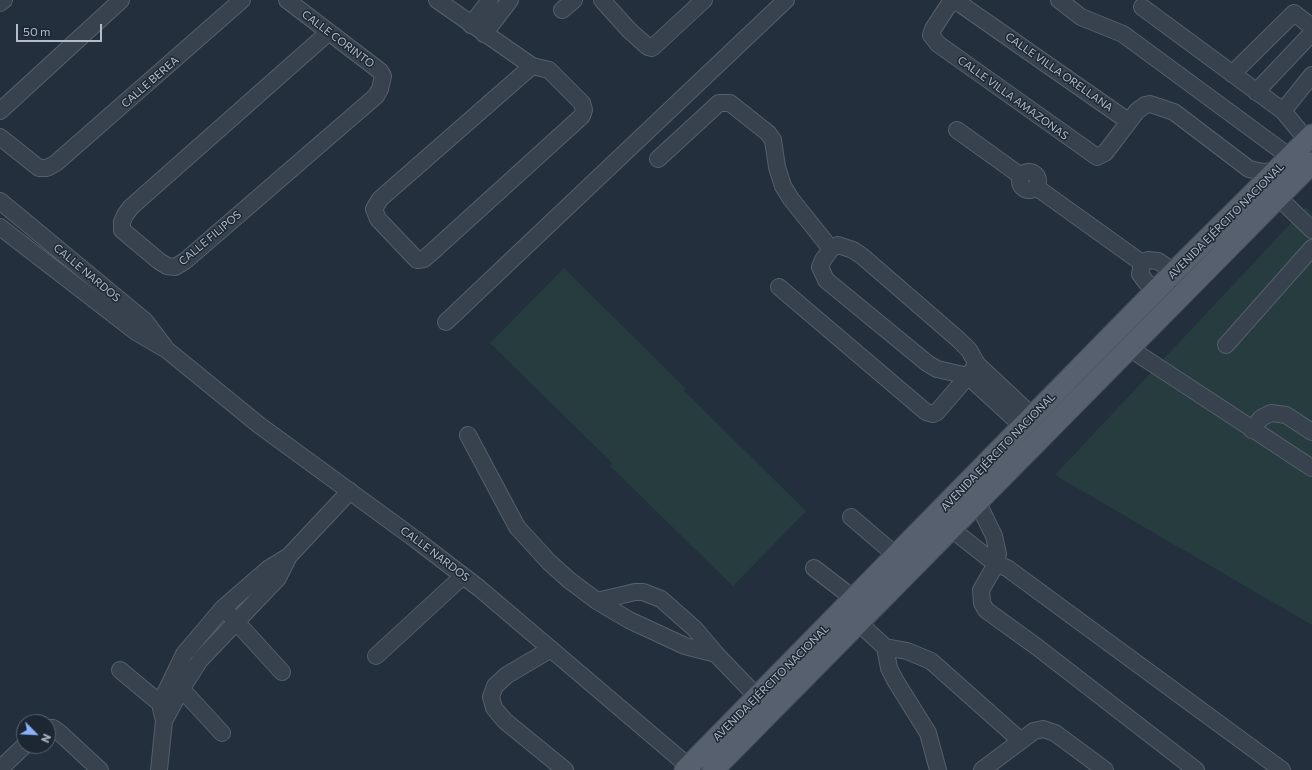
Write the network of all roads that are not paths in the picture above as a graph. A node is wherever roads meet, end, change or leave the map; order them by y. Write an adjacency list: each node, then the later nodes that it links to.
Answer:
1 (4, 0): 13 (street)
2 (121, 0): 27 (street)
3 (242, 0): 31 (street, CALLE BEREA)
4 (287, 0): 18 (street, CALLE CORINTO)
5 (437, 0): 16 (street)
6 (490, 0): 16 (street)
7 (510, 0): 20 (street)
8 (574, 0): 15 (street)
9 (602, 0): 10 (street)
10 (704, 0)
11 (786, 0): 47 (street)
12 (1058, 0): 35 (street)
13 (0, 3)
14 (1142, 7): 23 (street)
15 (562, 10)
16 (470, 25): 20 (street)
17 (1312, 27): 23 (street)
18 (329, 32): 25 (street, CALLE CORINTO); 25 (street, CALLE FILIPOS)
19 (1312, 33): 26 (street)
20 (484, 34): 22 (street)
21 (931, 35): 29 (street, CALLE VILLA ORELLANA); 29 (street, CALLE VILLA AMAZONAS)
22 (532, 66): 22 (street)
23 (1232, 74): 26 (street)
24 (1312, 75): 28 (street)
25 (382, 82)
26 (1256, 92): 28 (street)
27 (2, 108)
28 (1283, 111): 32 (street)
29 (1128, 121): 36 (street)
30 (957, 130): 43 (street)
31 (0, 137)
32 (1310, 137): 35 (main road, AVENIDA EJÉRCITO NACIONAL)
33 (658, 159): 42 (street)
34 (1312, 163): 37 (main road, AVENIDA EJÉRCITO NACIONAL)
35 (1282, 164): 36 (main road, AVENIDA EJÉRCITO NACIONAL)
36 (1248, 180): 44 (main road, AVENIDA EJÉRCITO NACIONAL)
37 (1278, 198): 40 (street); 49 (main road, AVENIDA EJÉRCITO NACIONAL)
38 (0, 201): 50 (street, CALLE NARDOS)
39 (0, 227): 50 (street, CALLE NARDOS)
40 (1312, 230)
41 (1312, 248): 48 (street)
42 (831, 249): 51 (street); 51 (street)
43 (1142, 263): 44 (street); 46 (street)
44 (1174, 272): 46 (main road, AVENIDA EJÉRCITO NACIONAL)
45 (779, 287): 51 (street)
46 (1157, 291): 52 (main road, AVENIDA EJÉRCITO NACIONAL)
47 (446, 322)
48 (1226, 345)
49 (1129, 348): 52 (main road, AVENIDA EJÉRCITO NACIONAL); 53 (street)
50 (168, 350): 57 (street, CALLE NARDOS)
51 (972, 370): 52 (street)
52 (1036, 428): 58 (main road, AVENIDA EJÉRCITO NACIONAL); 62 (main road, AVENIDA EJÉRCITO NACIONAL)
53 (1252, 430): 54 (street); 56 (street)
54 (1312, 432)
55 (468, 435): 66 (street)
56 (1312, 468)
57 (350, 491): 61 (street); 65 (street, CALLE NARDOS)
58 (977, 501): 60 (main road, AVENIDA EJÉRCITO NACIONAL); 63 (street)
59 (851, 517): 62 (street)
60 (950, 528): 62 (main road, AVENIDA EJÉRCITO NACIONAL); 63 (street)
61 (289, 556): 67 (street); 69 (street)
62 (904, 562): 68 (main road, AVENIDA EJÉRCITO NACIONAL)
63 (996, 564): 92 (street); 93 (street)
64 (814, 568): 68 (street)
65 (464, 576): 71 (street, CALLE NARDOS); 73 (street)
66 (597, 601): 72 (street); 72 (street)
67 (223, 608): 69 (street); 76 (street)
68 (856, 610): 70 (street); 77 (main road, AVENIDA EJÉRCITO NACIONAL)
69 (236, 622): 75 (street); 76 (street)
70 (885, 647): 81 (street); 89 (street)
71 (551, 649): 84 (street, CALLE NARDOS); 87 (street)
72 (716, 654): 77 (street)
73 (376, 656)
74 (120, 670): 78 (street)
75 (282, 672)
76 (176, 683): 78 (street); 80 (street)
77 (764, 704): 84 (main road, AVENIDA EJÉRCITO NACIONAL); 88 (main road, AVENIDA EJÉRCITO NACIONAL)
78 (165, 712): 86 (street)
79 (56, 730): 85 (street)
80 (222, 733)
81 (1021, 741): 90 (street); 91 (street)
82 (16, 754): 83 (street)
83 (0, 769)
84 (689, 769)
85 (100, 770)
86 (159, 770)
87 (565, 770)
88 (713, 770)
89 (938, 770)
90 (982, 770)
91 (1105, 770)
92 (1196, 770)
93 (1282, 770)

